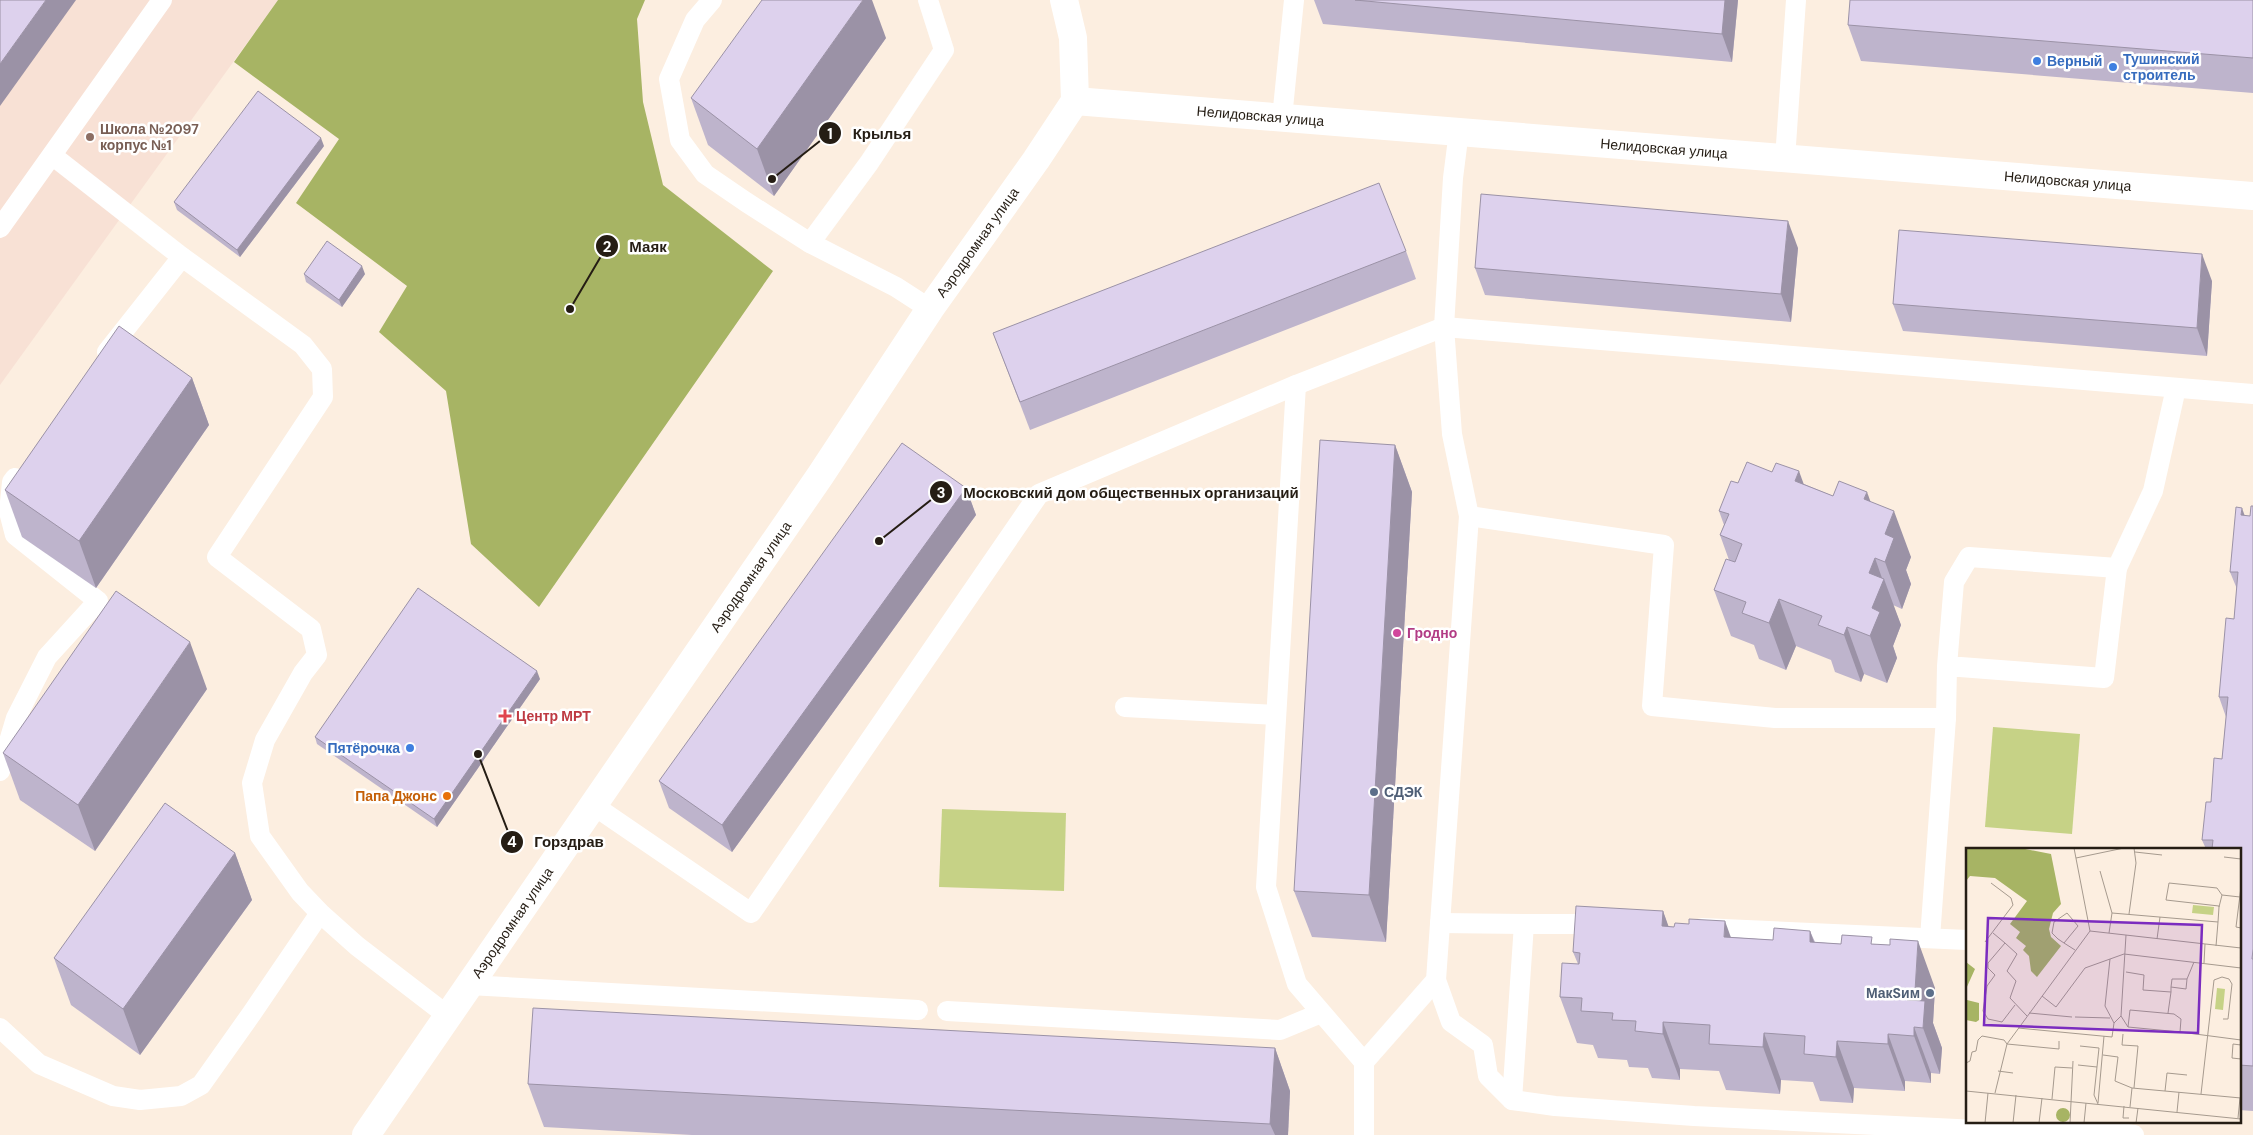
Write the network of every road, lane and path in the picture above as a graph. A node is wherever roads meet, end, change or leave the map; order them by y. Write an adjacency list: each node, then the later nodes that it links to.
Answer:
1 (162, 0): 10 (lane)
2 (712, 0): 14 (lane)
3 (928, 0): 14 (lane)
4 (1064, 0): 7 (street)
5 (1294, 0): 8 (lane)
6 (1796, 0): 11 (lane)
7 (1075, 101): 8 (street, Нелидовская улица); 16 (street, Аэродромная улица)
8 (1282, 118): 9 (street, Нелидовская улица)
9 (1459, 131): 11 (street, Нелидовская улица); 17 (lane)
10 (53, 156): 13 (lane); 15 (lane)
11 (1785, 159): 12 (street, Нелидовская улица)
12 (2253, 196)
13 (0, 228)
14 (810, 243): 16 (lane)
15 (182, 257): 18 (lane); 31 (lane)
16 (930, 309): 30 (street, Аэродромная улица)
17 (1444, 328): 19 (lane); 20 (lane); 23 (lane)
18 (98, 365)
19 (1296, 386): 27 (lane); 30 (lane)
20 (2176, 388): 21 (lane); 24 (lane)
21 (2253, 394)
22 (24, 467): 29 (lane)
23 (1469, 516): 28 (lane); 32 (lane)
24 (2117, 568): 25 (lane); 25 (lane)
25 (1948, 666): 28 (lane)
26 (1126, 707): 27 (lane)
27 (1276, 715): 42 (lane)
28 (1946, 718): 36 (lane)
29 (0, 771)
30 (593, 805): 39 (street, Аэродромная улица)
31 (320, 913): 43 (lane); 44 (lane)
32 (1440, 923): 33 (lane); 38 (lane)
33 (1524, 924): 34 (lane); 46 (lane)
34 (1624, 925)
35 (1684, 927): 36 (lane)
36 (1930, 938): 37 (lane)
37 (1966, 940)
38 (1436, 980): 45 (lane); 46 (lane)
39 (469, 985): 40 (lane); 43 (street, Аэродромная улица)
40 (918, 1010)
41 (947, 1011): 42 (lane)
42 (1321, 1013): 45 (lane)
43 (448, 1016): 48 (street, Аэродромная улица)
44 (0, 1028)
45 (1364, 1062): 49 (lane)
46 (1512, 1100): 47 (lane)
47 (2058, 1128): 50 (lane)
48 (366, 1135)
49 (1364, 1135)
50 (2134, 1135)

